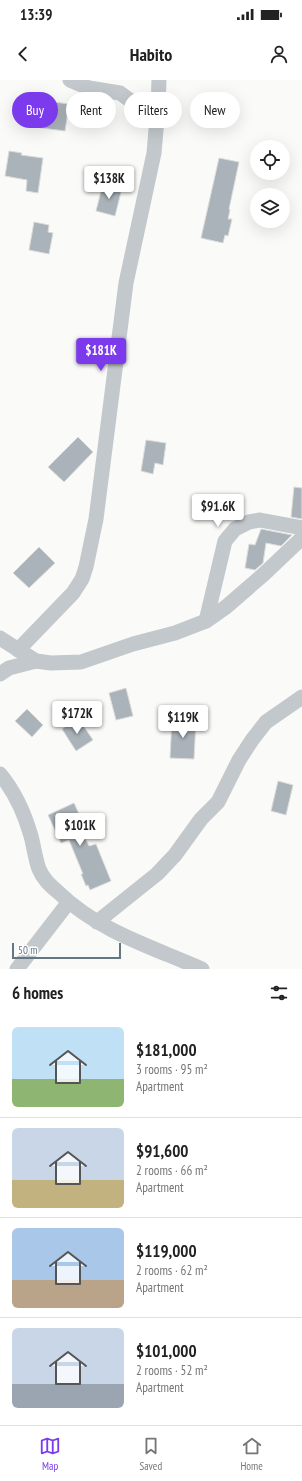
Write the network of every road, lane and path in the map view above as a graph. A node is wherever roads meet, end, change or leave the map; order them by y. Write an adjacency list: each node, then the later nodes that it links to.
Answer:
1 (70, 80): 4 (street)
2 (158, 80): 3 (street)
3 (158, 92)
4 (124, 96)
5 (156, 128): 10 (street)
6 (302, 528): 8 (street)
7 (302, 538): 8 (street)
8 (206, 621): 11 (street)
9 (0, 638): 10 (street)
10 (18, 650): 11 (street)
11 (36, 661): 12 (street)
12 (0, 674)
13 (302, 697): 16 (street)
14 (0, 774): 15 (street)
15 (68, 903): 16 (street); 17 (street)
16 (97, 922): 18 (street)
17 (17, 969)
18 (202, 969)

